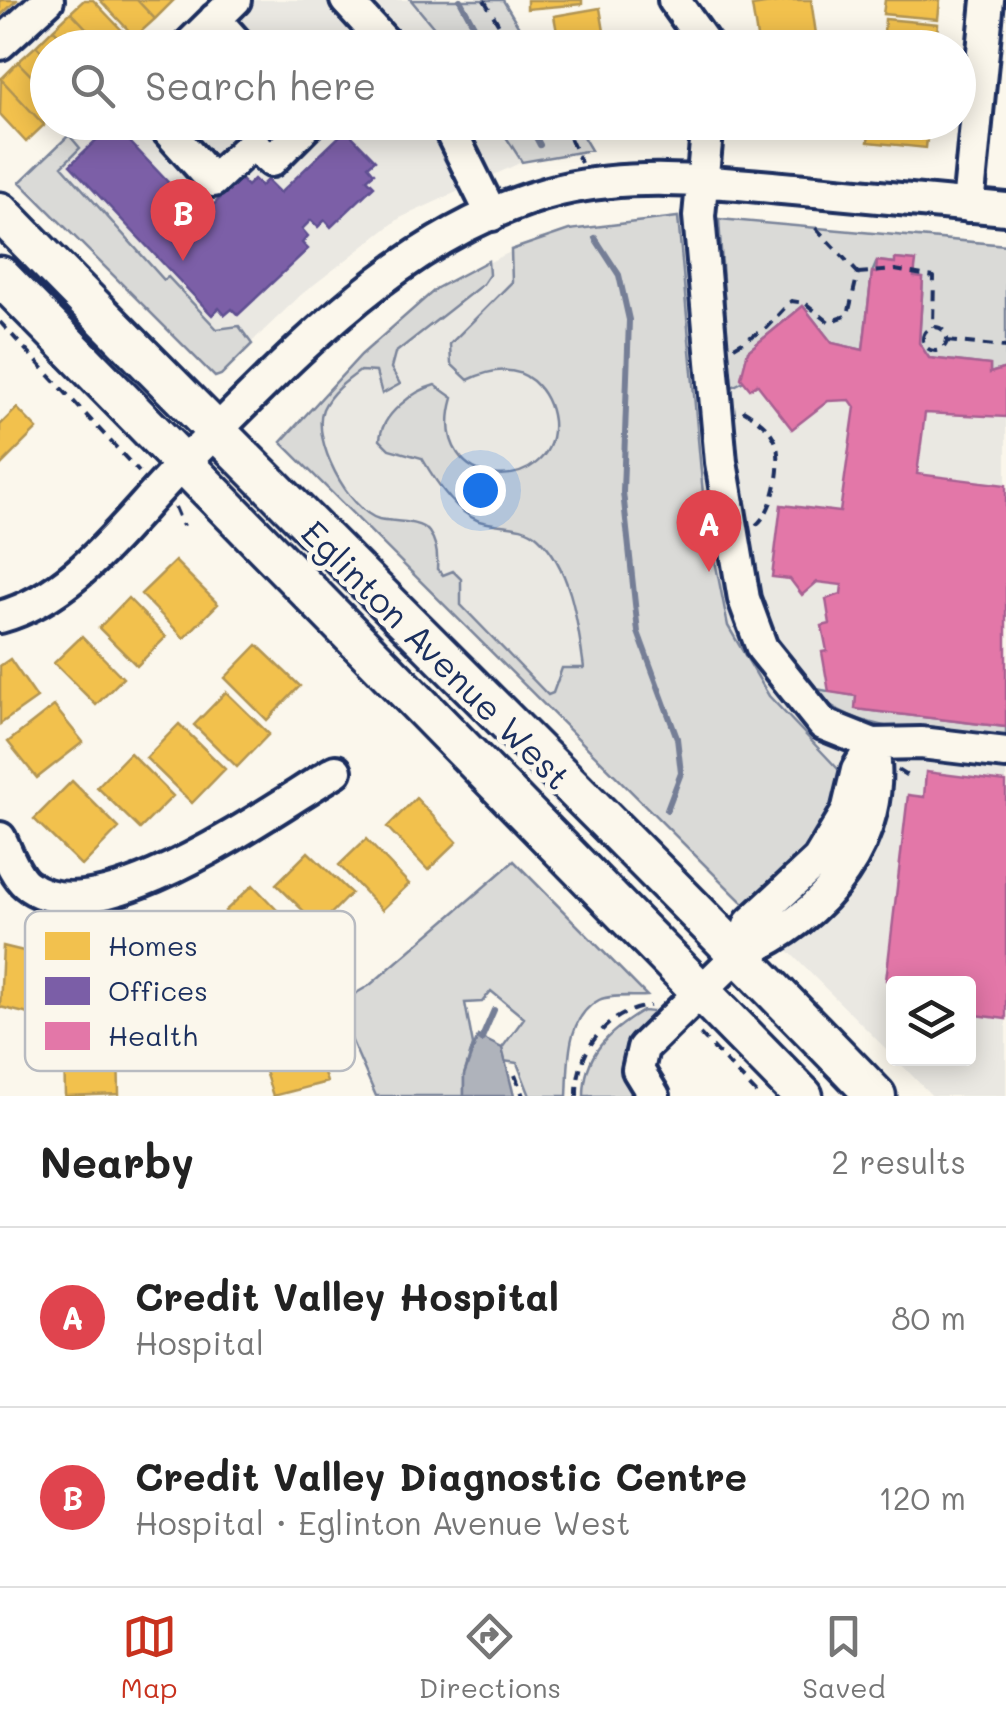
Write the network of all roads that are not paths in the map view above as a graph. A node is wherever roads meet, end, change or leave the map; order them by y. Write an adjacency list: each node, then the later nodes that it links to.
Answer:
1 (48, 0): 9 (street)
2 (346, 0): 7 (street)
3 (674, 0): 8 (street)
4 (988, 0): 10 (street)
5 (225, 10): 6 (street)
6 (204, 30)
7 (374, 30)
8 (695, 30)
9 (0, 44)
10 (976, 124)
11 (176, 140): 12 (street)
12 (292, 140)
13 (455, 140): 20 (street)
14 (706, 140): 16 (street)
15 (974, 140): 17 (street)
16 (702, 181): 17 (street); 20 (street); 25 (street)
17 (968, 206): 18 (street)
18 (1006, 210)
19 (0, 212): 22 (main road, Eglinton Avenue West)
20 (492, 215): 22 (street)
21 (0, 276): 23 (main road, Eglinton Avenue West)
22 (215, 432): 23 (street); 29 (main road, Eglinton Avenue West)
23 (183, 463): 24 (street); 30 (main road, Eglinton Avenue West)
24 (0, 617)
25 (873, 744): 26 (street); 29 (street)
26 (994, 761)
27 (336, 771): 28 (street)
28 (0, 838)
29 (739, 954): 30 (street); 33 (main road, Eglinton Avenue West)
30 (702, 993): 31 (street); 32 (main road, Eglinton Avenue West)
31 (654, 1096)
32 (803, 1096)
33 (876, 1096)

